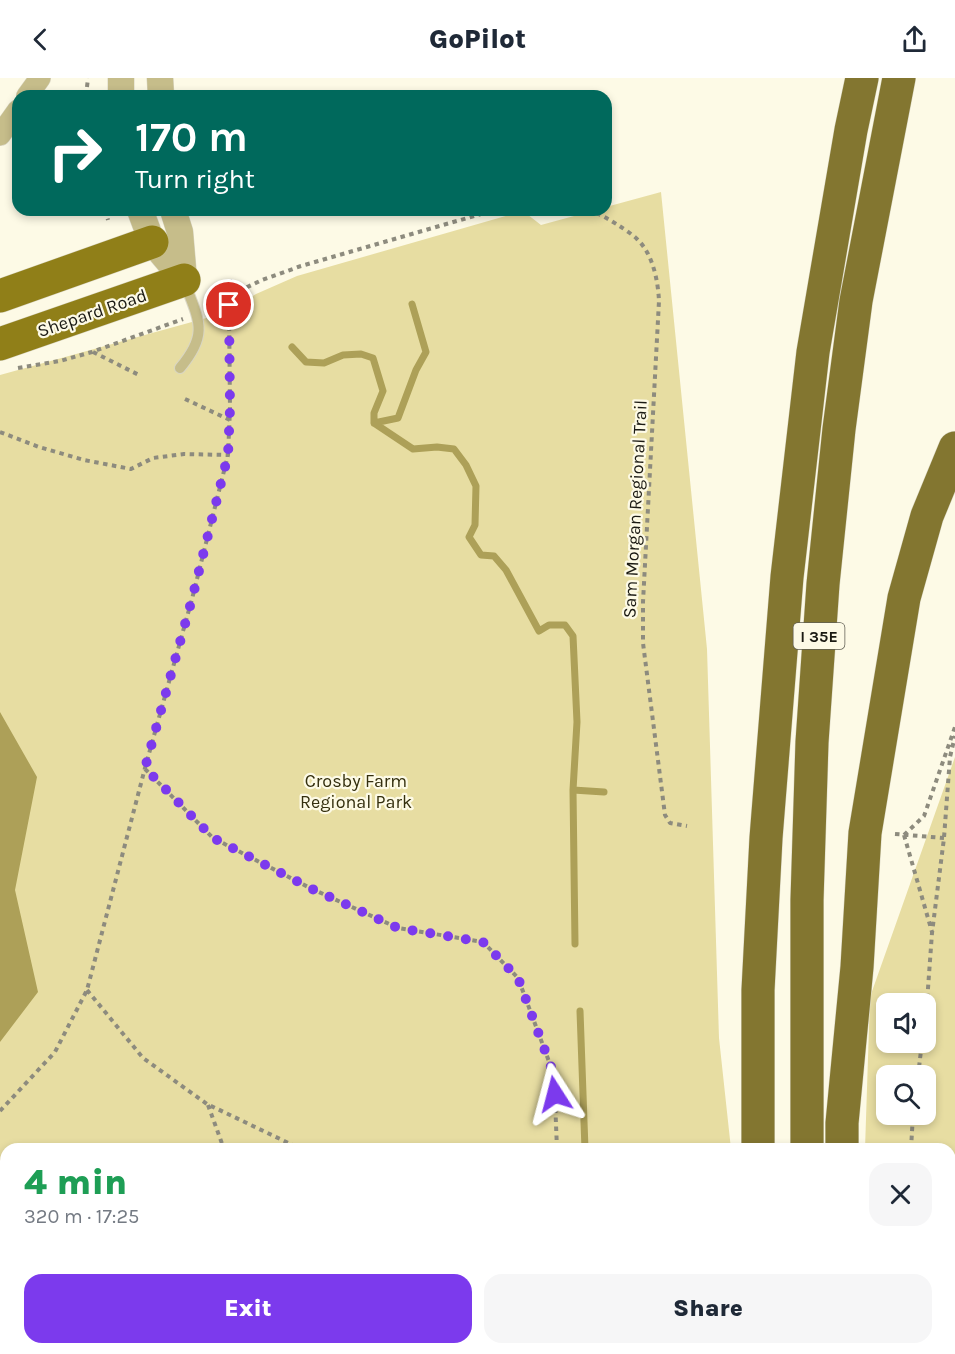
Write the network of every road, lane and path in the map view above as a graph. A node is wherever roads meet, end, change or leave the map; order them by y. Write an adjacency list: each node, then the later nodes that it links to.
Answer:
1 (862, 78): 44 (highway, I 35E)
2 (898, 78): 45 (highway, I 35E)
3 (12, 118): 4 (street)
4 (0, 135)
5 (107, 216): 10 (path)
6 (142, 216): 11 (street)
7 (175, 216): 12 (street)
8 (474, 216): 14 (path)
9 (600, 216): 31 (path, Sam Morgan Regional Trail)
10 (108, 220)
11 (152, 242): 12 (street); 15 (highway)
12 (183, 280): 20 (highway, Shepard Road); 21 (lane)
13 (230, 280): 14 (path)
14 (237, 292): 16 (path)
15 (0, 296)
16 (229, 305): 17 (path); 24 (path)
17 (211, 311)
18 (175, 322): 19 (path)
19 (92, 352): 20 (path); 22 (path)
20 (5, 357)
21 (180, 368)
22 (141, 376)
23 (185, 399): 24 (path)
24 (230, 420): 27 (path)
25 (0, 432): 27 (path)
26 (955, 448): 46 (highway)
27 (228, 455): 30 (path)
28 (955, 727): 33 (path)
29 (955, 736): 34 (path)
30 (145, 768): 36 (path); 43 (path)
31 (687, 826)
32 (895, 834): 33 (path)
33 (904, 835): 34 (path); 35 (path)
34 (944, 838): 35 (path)
35 (932, 933): 37 (path)
36 (87, 990): 38 (path); 39 (path)
37 (928, 993)
38 (207, 1104): 41 (path); 42 (path)
39 (0, 1111)
40 (912, 1125): 47 (path)
41 (222, 1143)
42 (288, 1143)
43 (557, 1143)
44 (758, 1143)
45 (807, 1143)
46 (842, 1143)
47 (911, 1143)

